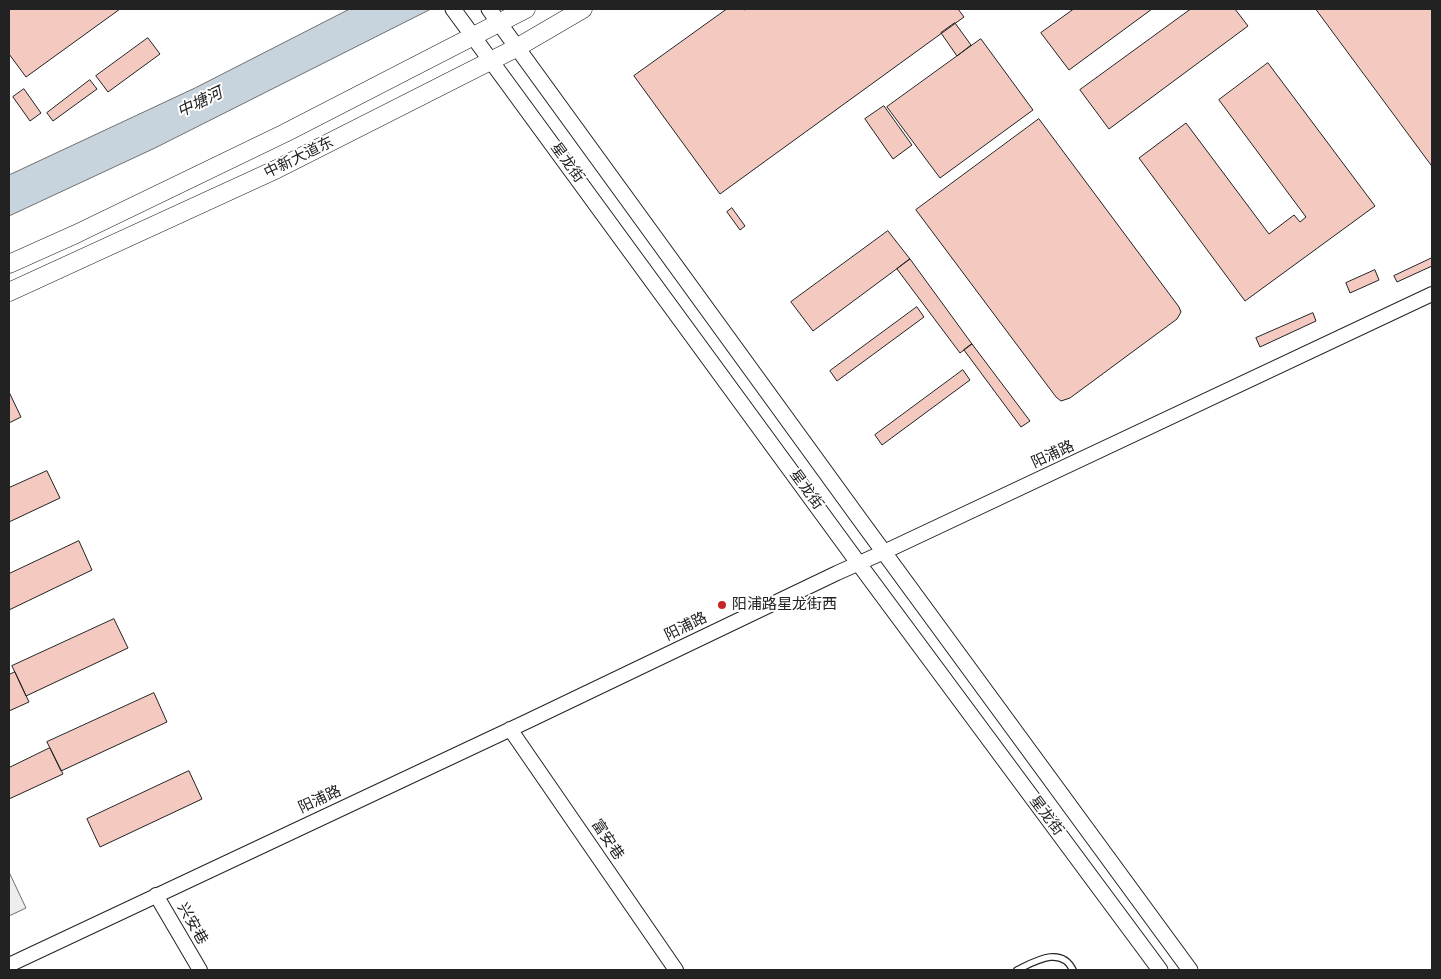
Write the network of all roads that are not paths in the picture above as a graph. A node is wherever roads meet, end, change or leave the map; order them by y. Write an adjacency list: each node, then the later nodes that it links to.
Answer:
1 (453, 9): 6 (main road, 星龙街)
2 (489, 9): 5 (main road, 星龙街)
3 (526, 9): 5 (main road, 中新大道东)
4 (583, 9): 7 (main road, 中新大道东)
5 (500, 24): 6 (main road, 中新大道东); 7 (main road, 星龙街)
6 (474, 37): 8 (main road, 星龙街); 9 (main road, 中新大道东)
7 (518, 47): 8 (main road, 中新大道东); 12 (main road, 星龙街)
8 (492, 60): 10 (main road, 中新大道东); 13 (main road, 星龙街)
9 (9, 264)
10 (9, 292)
11 (1432, 294): 12 (street, 阳浦路)
12 (884, 552): 13 (street, 阳浦路); 22 (main road, 星龙街)
13 (859, 564): 14 (street, 阳浦路); 21 (main road, 星龙街)
14 (510, 729): 15 (street, 阳浦路); 18 (street, 富安巷)
15 (156, 895): 16 (street, 阳浦路); 17 (street, 兴安巷)
16 (9, 965)
17 (200, 970)
18 (676, 970)
19 (1017, 970): 20 (lane)
20 (1073, 970)
21 (1160, 970)
22 (1190, 970)

